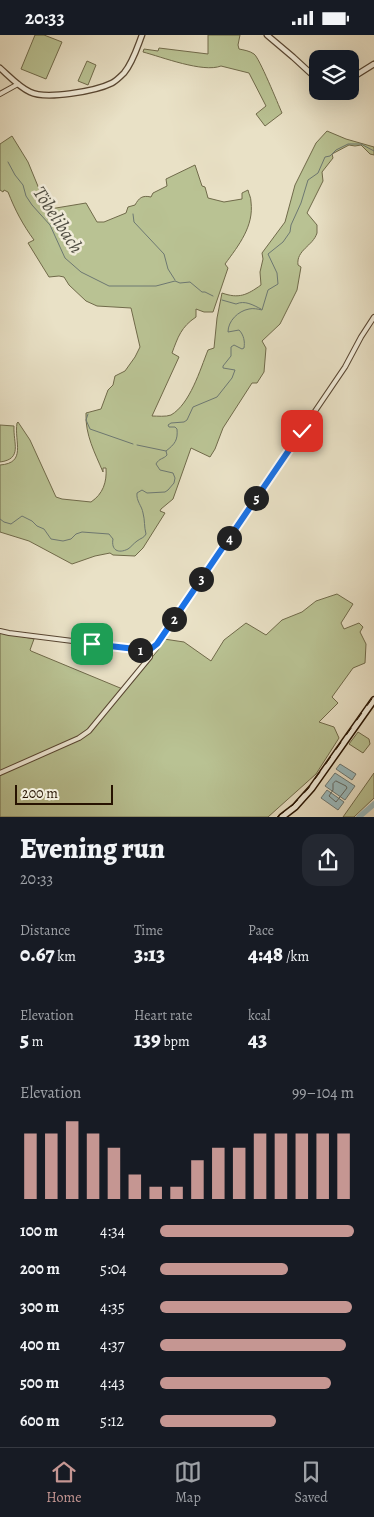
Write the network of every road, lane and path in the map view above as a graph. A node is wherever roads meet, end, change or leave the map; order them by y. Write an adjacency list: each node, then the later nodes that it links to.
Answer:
1 (142, 35): 7 (street)
2 (267, 35): 5 (street)
3 (374, 64): 6 (street)
4 (0, 68): 7 (street)
5 (309, 72)
6 (359, 73)
7 (18, 84): 8 (street)
8 (0, 93)
9 (374, 317): 11 (street)
10 (0, 631): 11 (street)
11 (148, 649): 13 (street)
12 (374, 700): 14 (main road)
13 (0, 773)
14 (282, 817)

